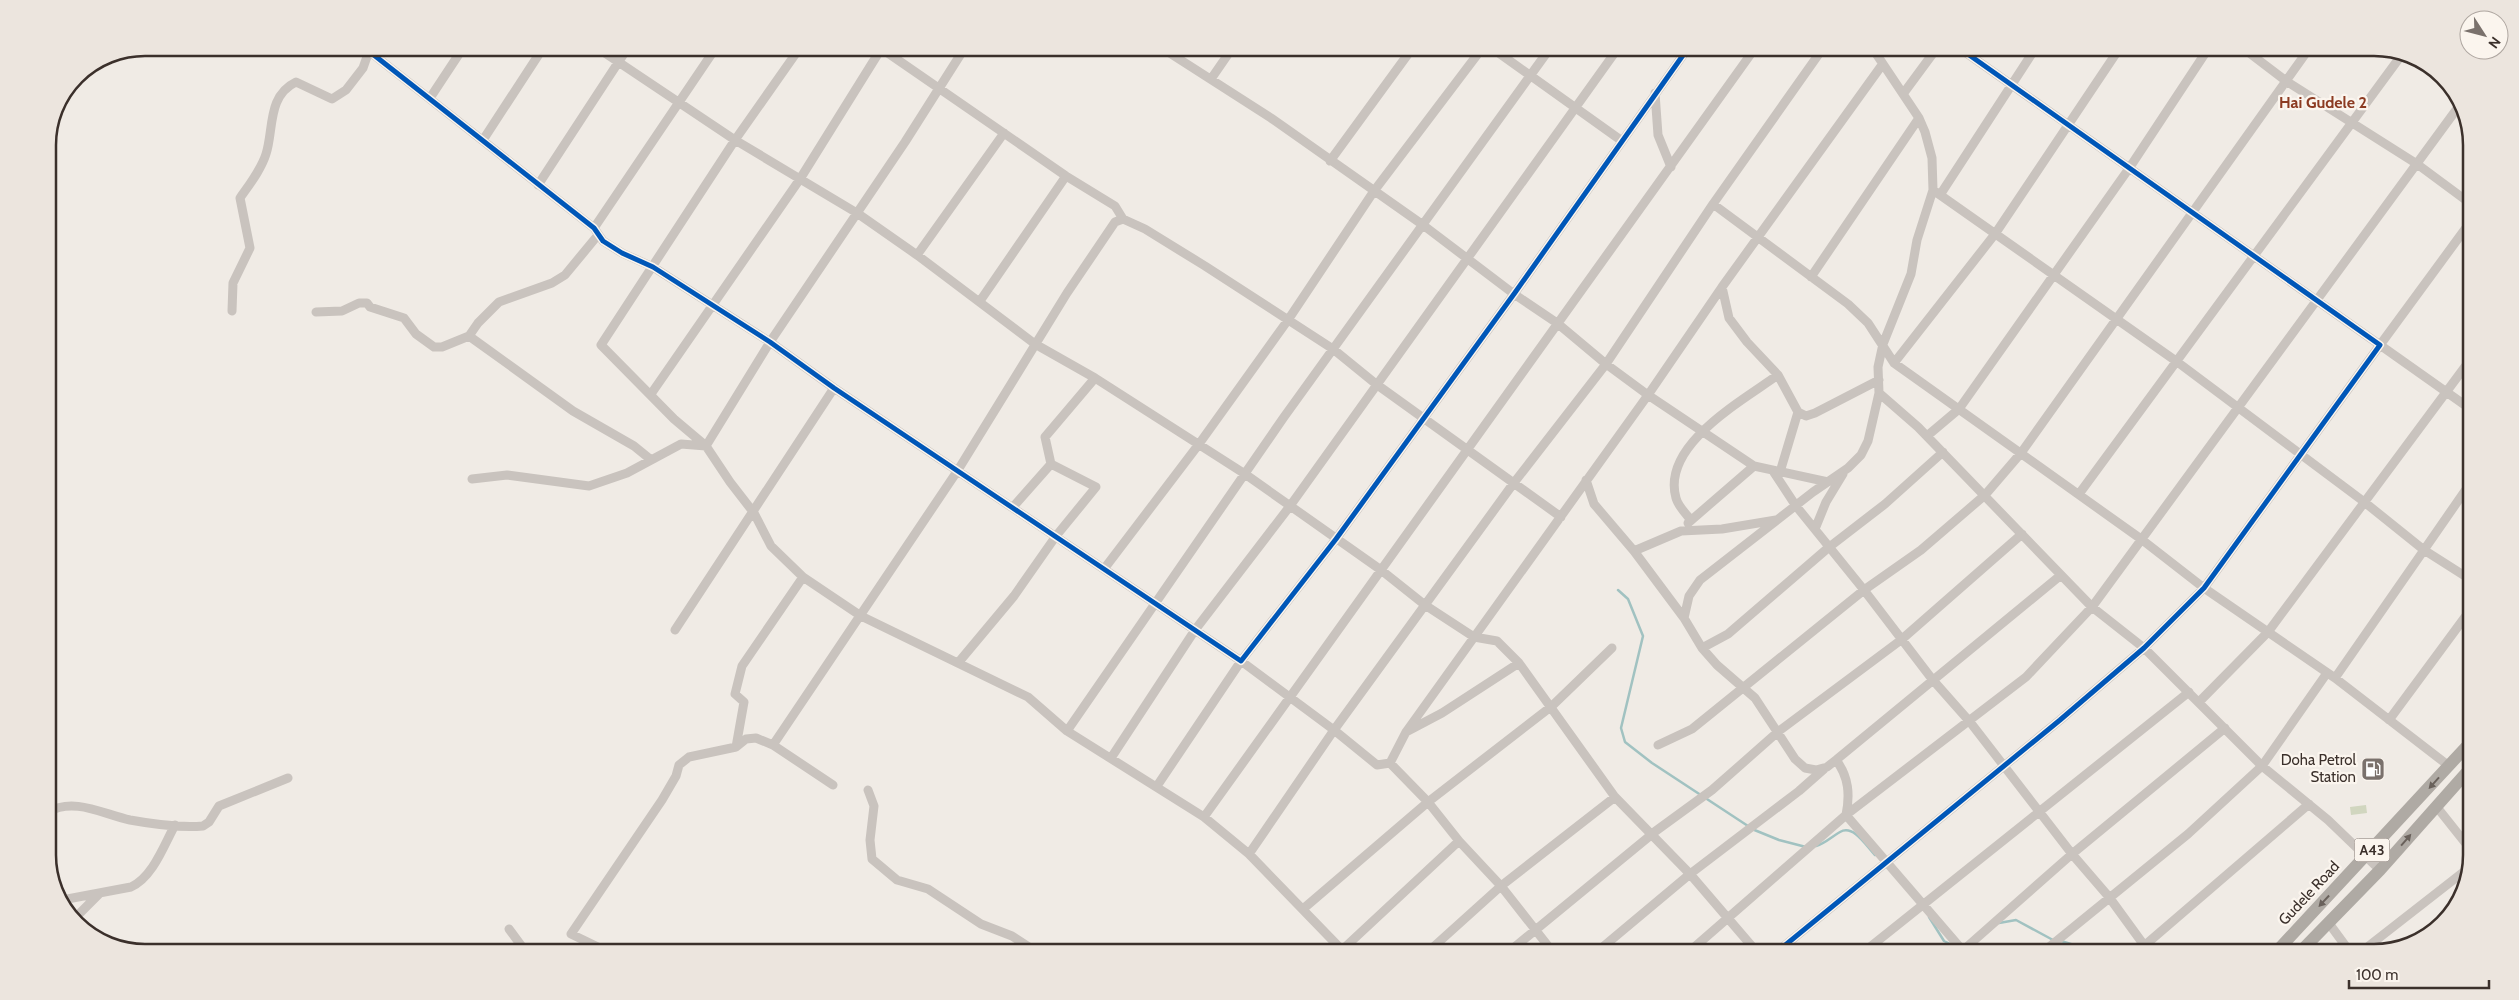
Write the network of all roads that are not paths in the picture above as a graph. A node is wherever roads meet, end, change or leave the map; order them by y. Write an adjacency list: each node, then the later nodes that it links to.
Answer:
1 (366, 56): 79 (street)
2 (377, 56): 39 (street)
3 (458, 56): 39 (street)
4 (538, 56): 47 (street)
5 (610, 56): 31 (street)
6 (623, 56): 31 (street)
7 (710, 56): 40 (street)
8 (794, 56): 48 (street)
9 (877, 56): 55 (street)
10 (892, 56): 36 (street)
11 (959, 56): 36 (street)
12 (1175, 56): 33 (street)
13 (1227, 56): 33 (street)
14 (1407, 56): 50 (street)
15 (1476, 56): 57 (street)
16 (1503, 56): 41 (street)
17 (1544, 56): 64 (street)
18 (1612, 56): 41 (street)
19 (1682, 56): 37 (street)
20 (1749, 56): 52 (street)
21 (1817, 56): 60 (street)
22 (1877, 56): 32 (street)
23 (1931, 56): 38 (street)
24 (1972, 56): 35 (street)
25 (2030, 56): 35 (street)
26 (2114, 56): 45 (street)
27 (2203, 56): 53 (street)
28 (2253, 56): 34 (street)
29 (2303, 56): 34 (street)
30 (2398, 60): 44 (street)
31 (619, 62): 40 (street); 56 (street)
32 (1882, 65): 38 (street); 68 (street)
33 (1212, 79): 50 (street)
34 (2286, 80): 44 (street); 61 (street)
35 (2012, 84): 45 (street); 58 (street)
36 (939, 87): 46 (street); 62 (street)
37 (1655, 93): 49 (street); 52 (street)
38 (1903, 94): 43 (street)
39 (430, 98): 47 (street)
40 (680, 103): 48 (street); 65 (street)
41 (1575, 108): 49 (street); 71 (street)
42 (2456, 110): 51 (street)
43 (1919, 118): 58 (street); 73 (street)
44 (2353, 123): 51 (street); 70 (street)
45 (2068, 124): 53 (street); 67 (street)
46 (1004, 133): 54 (street); 69 (street)
47 (483, 140): 56 (street)
48 (735, 140): 55 (street); 72 (street)
49 (1622, 141): 75 (street)
50 (1330, 161): 57 (street)
51 (2417, 164): 59 (street); 76 (street)
52 (1671, 167): 83 (street)
53 (2130, 167): 61 (street); 105 (street)
54 (1066, 176): 63 (street); 77 (street)
55 (800, 179): 62 (street); 78 (street)
56 (538, 185): 65 (street)
57 (1374, 191): 64 (street); 81 (street)
58 (1936, 193): 67 (street); 87 (street)
59 (2463, 198)
60 (1713, 204): 68 (street); 92 (street)
61 (2193, 211): 70 (street); 82 (street)
62 (857, 213): 69 (street); 85 (street)
63 (1123, 219): 81 (street); 86 (street)
64 (1424, 225): 71 (street); 89 (street)
65 (596, 231): 72 (street); 84 (street)
66 (2463, 232): 88 (street)
67 (1995, 234): 82 (street); 91 (street)
68 (1758, 237): 73 (street); 74 (street)
69 (917, 254): 77 (street)
70 (2255, 255): 76 (street); 90 (street)
71 (1466, 258): 75 (street); 97 (street)
72 (653, 267): 78 (street); 101 (street)
73 (1811, 277): 87 (street)
74 (1722, 287): 94 (street); 102 (street)
75 (1514, 294): 83 (street); 107 (street)
76 (2317, 300): 88 (street); 104 (street)
77 (980, 301): 86 (street)
78 (713, 305): 85 (street); 101 (street)
79 (232, 311)
80 (316, 312): 84 (street)
81 (1288, 320): 89 (street); 110 (street)
82 (2116, 320): 90 (street); 114 (street)
83 (1557, 323): 92 (street); 112 (street)
84 (469, 336): 116 (street)
85 (770, 342): 98 (street); 111 (street)
86 (1035, 344): 95 (street); 120 (street)
87 (1883, 344): 91 (street); 96 (street)
88 (2380, 345): 99 (street); 115 (street)
89 (1333, 349): 97 (street); 122 (street)
90 (2176, 361): 104 (street); 127 (street)
91 (1894, 363): 105 (street)
92 (1606, 364): 102 (street); 126 (street)
93 (2463, 370): 99 (street)
94 (1778, 374): 106 (street); 108 (street)
95 (1095, 378): 110 (street); 117 (street)
96 (1879, 380): 100 (street); 106 (street)
97 (1376, 384): 107 (street); 131 (street)
98 (834, 388): 120 (street); 134 (street)
99 (2447, 392): 103 (street); 130 (street)
100 (1879, 393): 109 (street); 119 (street)
101 (651, 394): 111 (street)
102 (1648, 395): 108 (street); 124 (street)
103 (2463, 403)
104 (2238, 407): 115 (street); 143 (street)
105 (1958, 409): 109 (street); 114 (street)
106 (1798, 412): 121 (street)
107 (1423, 417): 112 (street); 142 (street)
108 (1702, 430): 118 (street); 137 (street)
109 (1927, 436): 113 (street)
110 (1199, 444): 122 (street); 147 (street)
111 (706, 446): 116 (street); 134 (street)
112 (1468, 450): 126 (street); 148 (street)
113 (1943, 452): 129 (street); 144 (street)
114 (2021, 453): 127 (street); 129 (street)
115 (2300, 455): 130 (street); 152 (street)
116 (650, 459): 123 (street)
117 (1051, 464): 133 (street); 141 (street)
118 (1754, 466): 121 (street); 137 (street)
119 (1848, 468): 125 (street); 138 (street)
120 (958, 470): 133 (street); 157 (street)
121 (1776, 471): 125 (street); 132 (street)
122 (1245, 474): 131 (street); 154 (street)
123 (472, 479)
124 (1586, 480): 135 (street); 146 (street)
125 (1828, 482): 132 (street)
126 (1513, 484): 135 (street); 155 (street)
127 (2079, 494): 143 (street)
128 (2463, 494): 145 (street)
129 (1985, 495): 140 (street); 153 (street)
130 (2363, 501): 145 (street); 162 (street)
131 (1290, 506): 142 (street); 161 (street)
132 (1796, 506): 136 (street); 138 (street)
133 (1013, 507): 141 (street)
134 (754, 513): 151 (street); 160 (street)
135 (1561, 517): 163 (street)
136 (1778, 519): 139 (street); 158 (street)
137 (1691, 520): 139 (street)
138 (1815, 528): 144 (street)
139 (1681, 530): 146 (street)
140 (2022, 534): 149 (street); 164 (street)
141 (1056, 536): 147 (street); 169 (street)
142 (1336, 539): 148 (street); 168 (street)
143 (2142, 539): 152 (street); 156 (street)
144 (1828, 548): 153 (street); 166 (street)
145 (2424, 550): 150 (street); 171 (street)
146 (1634, 551): 158 (street)
147 (1104, 569): 154 (street)
148 (1381, 570): 155 (street); 175 (street)
149 (2061, 574): 156 (street); 172 (street)
150 (2463, 575)
151 (803, 577): 157 (street); 187 (street)
152 (2204, 588): 162 (street); 167 (street)
153 (1864, 590): 164 (street); 173 (street)
154 (1155, 605): 161 (street); 182 (street)
155 (1425, 605): 163 (street); 181 (street)
156 (2092, 607): 167 (street); 179 (street)
157 (861, 616): 169 (street); 185 (street)
158 (1684, 618): 166 (street)
159 (2463, 620): 178 (street)
160 (675, 630)
161 (1196, 630): 168 (street); 189 (street)
162 (2268, 632): 171 (street); 176 (street)
163 (1474, 637): 170 (street); 184 (street)
164 (1900, 640): 172 (street); 183 (street)
165 (1612, 648): 177 (street)
166 (1702, 648): 173 (street)
167 (2144, 648): 174 (street); 192 (street)
168 (1241, 661): 175 (street); 199 (street)
169 (958, 663): 182 (street)
170 (1519, 663): 177 (street); 184 (street)
171 (2331, 676): 178 (street); 193 (street)
172 (1932, 679): 179 (street); 190 (street)
173 (1744, 687): 183 (street); 186 (street)
174 (2189, 692): 176 (street); 206 (street)
175 (1291, 699): 181 (street); 208 (street)
176 (2199, 702): 180 (street)
177 (1552, 706): 201 (street); 202 (street)
178 (2389, 720): 194 (street)
179 (1970, 722): 192 (street); 207 (street)
180 (2224, 728): 193 (street); 214 (street)
181 (1334, 730): 191 (street); 213 (street)
182 (1067, 731): 189 (street)
183 (1779, 731): 195 (street); 210 (street)
184 (1406, 732): 191 (street)
185 (773, 745): 187 (street); 198 (street)
186 (1658, 745)
187 (736, 747): 232 (street)
188 (2463, 750): 194 (highway, Gudele Road / A43)
189 (1111, 758): 199 (street)
190 (1836, 760): 195 (street); 207 (street)
191 (1390, 763): 202 (street)
192 (2004, 766): 206 (street); 216 (street)
193 (2262, 766): 203 (street); 222 (street)
194 (2449, 766): 215 (highway, Gudele Road / A43, one-way to 215)
195 (1827, 767): 218 (street)
196 (2463, 776): 204 (highway, A43)
197 (288, 778): 209 (street)
198 (833, 785)
199 (1157, 786): 208 (street)
200 (868, 790): 233 (street)
201 (1615, 797): 210 (street); 220 (street)
202 (1428, 802): 211 (street); 225 (street)
203 (2309, 804): 215 (street); 248 (street)
204 (2436, 806): 212 (street); 217 (highway, A43, one-way to 204)
205 (56, 807): 209 (street)
206 (2038, 811): 214 (street); 224 (street)
207 (1846, 816): 216 (street); 227 (street)
208 (1204, 817): 213 (street)
209 (175, 824): 221 (street)
210 (1652, 834): 218 (street); 230 (street)
211 (1459, 841): 220 (street); 235 (street)
212 (2463, 841)
213 (1249, 854): 225 (street)
214 (2072, 854): 222 (street); 245 (street)
215 (2365, 858): 217 (street); 249 (highway, Gudele Road / A43, one-way to 249)
216 (1886, 861): 224 (street); 242 (street)
217 (2380, 870): 228 (highway, A43)
218 (1690, 874): 227 (street); 239 (street)
219 (2460, 874): 252 (street)
220 (1501, 886): 230 (street); 236 (street)
221 (99, 894): 223 (street); 226 (street)
222 (2109, 897): 246 (street); 247 (street)
223 (68, 899)
224 (1922, 904): 243 (street); 244 (street)
225 (1303, 909): 234 (street)
226 (78, 914)
227 (1730, 918): 240 (street); 241 (street)
228 (2328, 922): 250 (highway, A43); 251 (street)
229 (509, 929): 231 (street)
230 (1536, 930): 237 (street); 238 (street)
231 (520, 944)
232 (592, 944)
233 (1024, 944)
234 (1336, 944)
235 (1348, 944)
236 (1437, 944)
237 (1519, 944)
238 (1547, 944)
239 (1606, 944)
240 (1698, 944)
241 (1750, 944)
242 (1786, 944)
243 (1873, 944)
244 (1956, 944)
245 (1970, 944)
246 (2053, 944)
247 (2139, 944)
248 (2150, 944)
249 (2284, 944)
250 (2307, 944)
251 (2344, 944)
252 (2371, 944)

